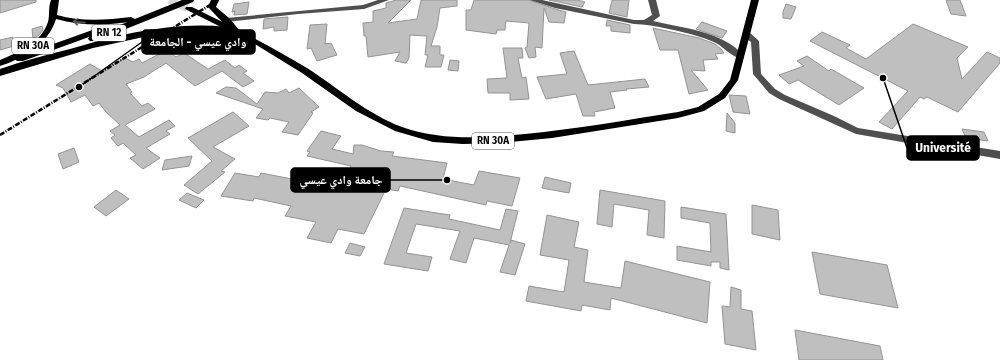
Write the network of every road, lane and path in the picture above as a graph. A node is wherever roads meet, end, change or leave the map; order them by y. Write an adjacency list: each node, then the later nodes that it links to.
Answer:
1 (55, 0): 9 (main road, RN 30A)
2 (177, 0): 10 (highway, RN 12)
3 (215, 0): 11 (highway)
4 (385, 0): 11 (street)
5 (534, 0): 12 (street)
6 (652, 0): 12 (street)
7 (755, 0): 14 (main road, RN 30A)
8 (189, 5): 13 (main road, RN 30A); 17 (highway, RN 12)
9 (53, 16): 10 (main road, one-way to 9); 16 (main road, RN 30A)
10 (131, 19): 18 (highway, RN 12)
11 (226, 20): 13 (highway)
12 (646, 22): 15 (street)
13 (235, 31): 15 (main road, RN 30A); 17 (highway)
14 (746, 34): 15 (main road, RN 30A); 20 (street)
15 (740, 56)
16 (0, 63)
17 (28, 64): 19 (highway, RN 12)
18 (0, 66)
19 (0, 73)
20 (1000, 155)

